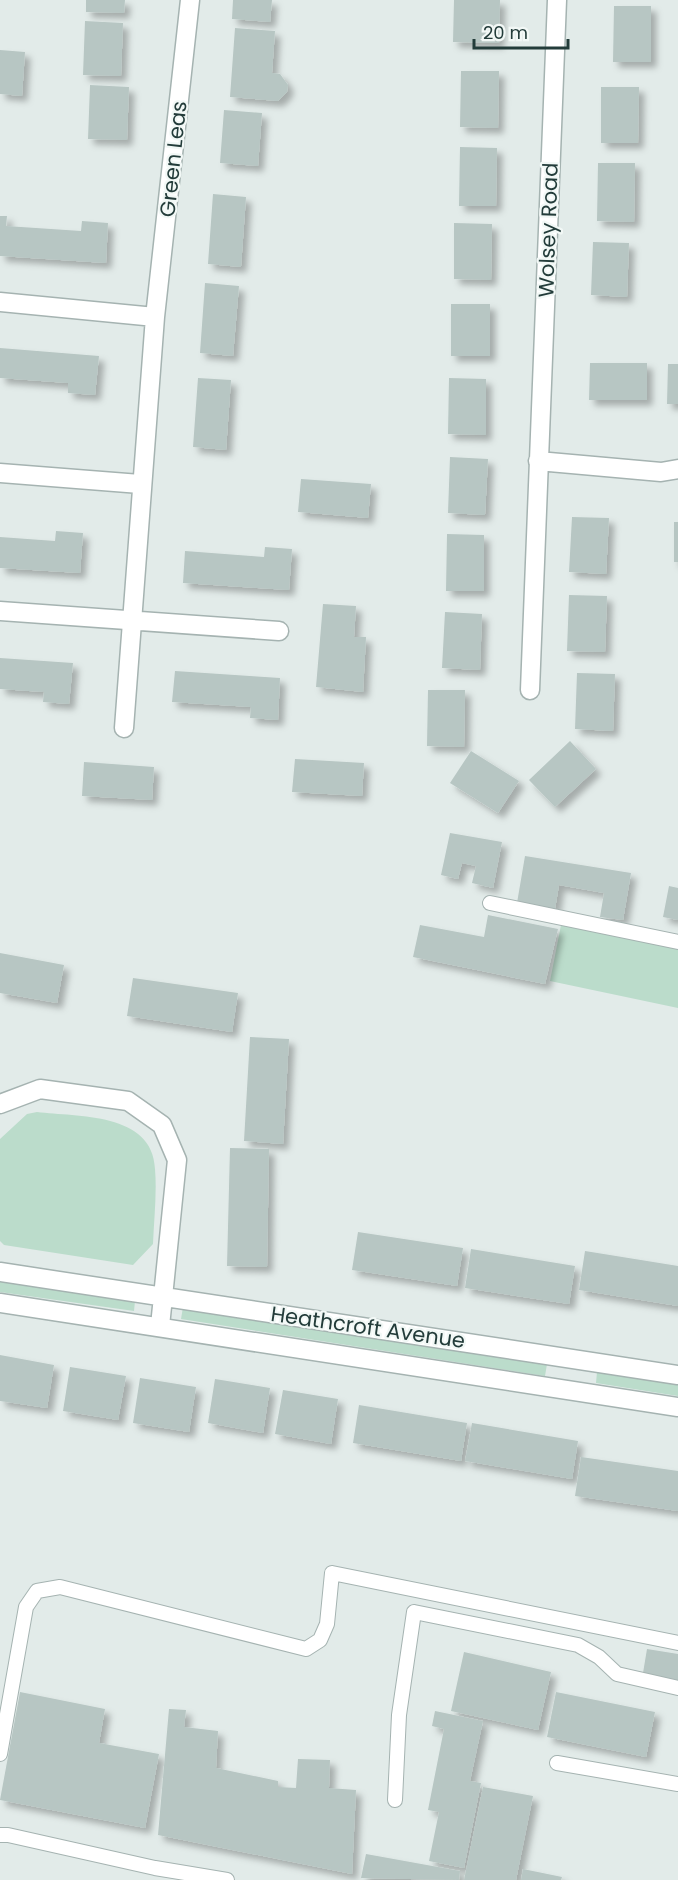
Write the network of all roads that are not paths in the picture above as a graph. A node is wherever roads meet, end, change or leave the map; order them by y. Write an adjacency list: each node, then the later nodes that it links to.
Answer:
1 (190, 0): 4 (street, Green Leas)
2 (557, 0): 5 (street, Wolsey Road)
3 (0, 302): 4 (street)
4 (155, 317): 8 (street, Green Leas)
5 (538, 461): 6 (street); 12 (street, Wolsey Road)
6 (678, 469)
7 (0, 473): 8 (street)
8 (140, 484): 10 (street, Green Leas)
9 (0, 611): 10 (street)
10 (133, 621): 11 (street); 13 (street, Green Leas)
11 (279, 632)
12 (530, 690)
13 (124, 728)
14 (490, 903): 15 (lane)
15 (678, 942)
16 (0, 1104): 18 (street)
17 (0, 1272): 18 (street, Heathcroft Avenue)
18 (163, 1298): 20 (street); 21 (street, Heathcroft Avenue)
19 (0, 1303): 20 (street, Heathcroft Avenue)
20 (160, 1326): 23 (street, Heathcroft Avenue)
21 (573, 1358): 22 (street, Heathcroft Avenue); 23 (street)
22 (678, 1375)
23 (568, 1390): 24 (street, Heathcroft Avenue)
24 (678, 1407)
25 (678, 1643): 27 (lane)
26 (678, 1688): 30 (lane)
27 (0, 1754)
28 (556, 1764): 29 (lane)
29 (678, 1784)
30 (395, 1800)
31 (0, 1835): 32 (lane)
32 (227, 1880)

